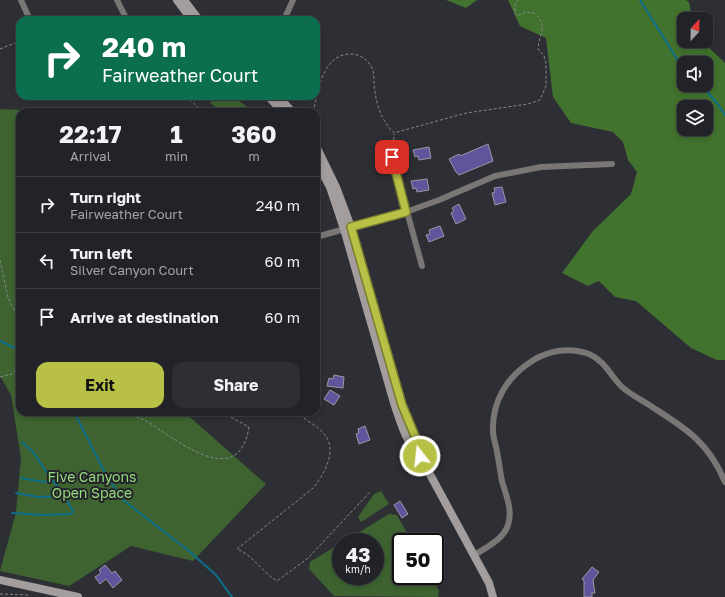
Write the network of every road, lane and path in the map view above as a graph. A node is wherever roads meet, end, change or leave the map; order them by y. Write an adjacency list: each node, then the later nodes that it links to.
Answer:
1 (21, 0): 7 (street)
2 (117, 0): 8 (street)
3 (177, 0): 9 (main road)
4 (184, 0): 10 (main road)
5 (293, 0): 11 (street)
6 (518, 0): 21 (path)
7 (28, 16)
8 (124, 16)
9 (189, 16)
10 (196, 16)
11 (286, 16)
12 (16, 43): 13 (path)
13 (0, 49)
14 (320, 88): 21 (path)
15 (190, 100): 18 (path)
16 (272, 100): 19 (main road)
17 (282, 100): 20 (main road)
18 (199, 108)
19 (279, 108)
20 (288, 108)
21 (394, 133): 23 (path)
22 (320, 154): 27 (main road)
23 (392, 157): 26 (street)
24 (612, 164): 26 (street)
25 (320, 168): 27 (main road)
26 (406, 212): 27 (street); 30 (street)
27 (347, 228): 28 (street); 39 (main road)
28 (320, 236)
29 (0, 260): 31 (path)
30 (422, 266)
31 (16, 313)
32 (16, 370): 33 (path)
33 (0, 377)
34 (133, 416): 35 (path)
35 (228, 416)
36 (301, 416): 38 (path)
37 (725, 482): 39 (street)
38 (370, 492)
39 (475, 555): 44 (main road)
40 (0, 580): 43 (main road)
41 (0, 594): 42 (path)
42 (30, 595)
43 (78, 597)
44 (493, 597)

